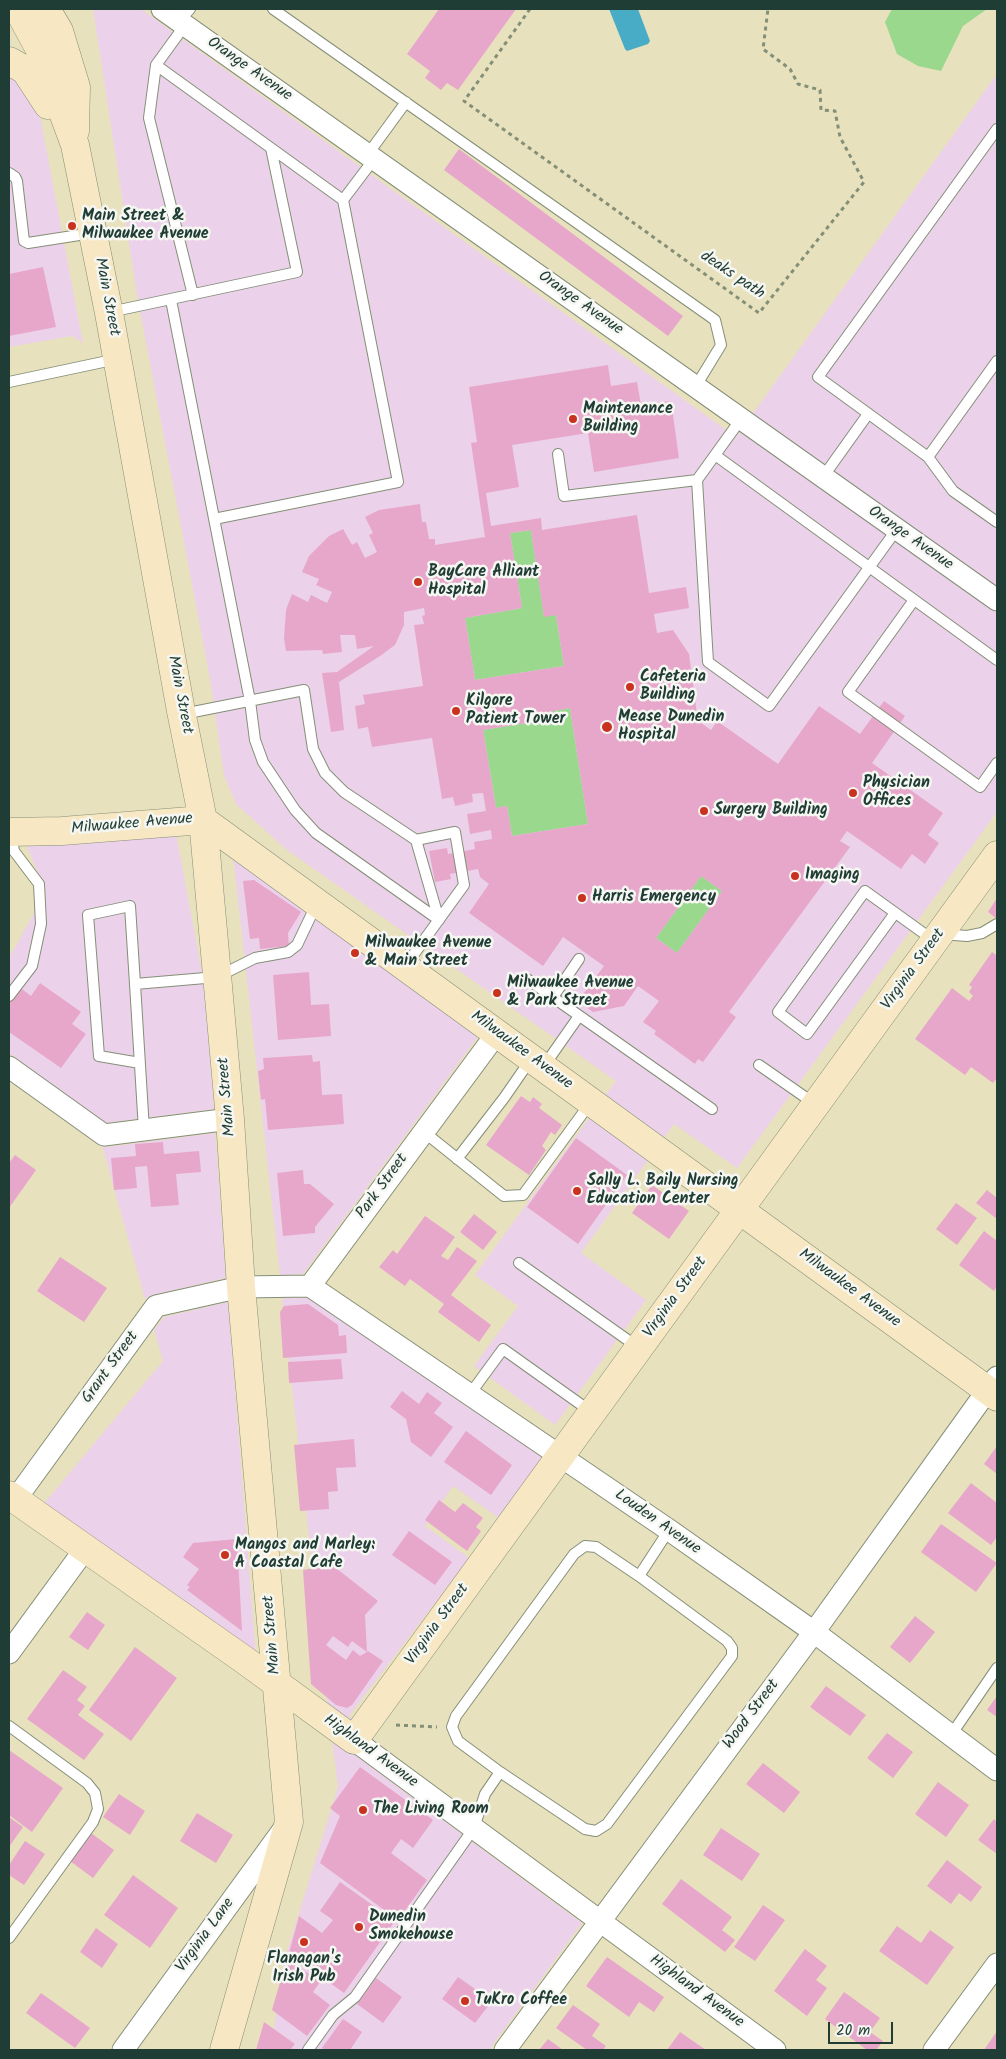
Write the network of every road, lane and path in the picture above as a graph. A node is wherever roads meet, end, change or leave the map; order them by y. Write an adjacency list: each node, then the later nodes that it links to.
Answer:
1 (18, 9): 11 (street, Main Street)
2 (46, 9): 11 (street, Main Street)
3 (273, 9): 9 (lane)
4 (530, 9): 5 (path, deaks path)
5 (768, 9)
6 (179, 16): 8 (lane); 13 (street, Orange Avenue)
7 (9, 61): 11 (street)
8 (156, 65): 12 (lane); 17 (lane)
9 (406, 102): 13 (lane); 23 (lane)
10 (997, 129): 24 (lane)
11 (75, 145): 16 (street, Main Street)
12 (271, 148): 15 (lane); 17 (lane)
13 (371, 156): 15 (lane); 23 (street, Orange Avenue)
14 (9, 173): 16 (lane)
15 (344, 200): 31 (lane)
16 (93, 233): 19 (street, Main Street)
17 (193, 295): 18 (lane)
18 (171, 300): 19 (lane); 31 (lane)
19 (109, 313): 20 (street, Main Street)
20 (118, 359): 22 (lane); 39 (street, Main Street)
21 (997, 361): 28 (lane)
22 (9, 382)
23 (696, 386): 25 (street, Orange Avenue)
24 (868, 414): 28 (lane); 29 (lane)
25 (740, 419): 27 (lane); 29 (street, Orange Avenue)
26 (558, 454): 30 (lane)
27 (715, 455): 30 (lane); 34 (lane)
28 (928, 457): 32 (lane)
29 (823, 477): 33 (street, Orange Avenue)
30 (696, 480): 34 (lane)
31 (214, 519): 38 (lane)
32 (997, 522)
33 (897, 530): 34 (lane); 36 (street, Orange Avenue)
34 (870, 567): 35 (lane)
35 (914, 600): 37 (lane); 40 (lane)
36 (997, 600)
37 (997, 660)
38 (250, 701): 39 (lane); 43 (lane); 47 (lane)
39 (182, 714): 41 (street, Main Street)
40 (997, 763)
41 (203, 820): 42 (street, Milwaukee Avenue); 45 (street, Milwaukee Avenue); 52 (street, Main Street)
42 (10, 833): 55 (lane)
43 (416, 840): 47 (lane); 47 (lane)
44 (997, 855): 49 (street, Virginia Street)
45 (317, 902): 51 (street, Milwaukee Avenue); 52 (lane)
46 (895, 913): 46 (lane); 49 (lane)
47 (439, 920): 51 (lane)
48 (997, 924): 49 (lane)
49 (938, 936): 64 (street, Virginia Street)
50 (579, 959): 56 (lane)
51 (405, 966): 58 (street, Milwaukee Avenue)
52 (217, 977): 54 (lane); 66 (street, Main Street)
53 (527, 979): 56 (lane)
54 (135, 984): 60 (lane); 60 (lane)
55 (9, 996)
56 (553, 997): 57 (lane)
57 (579, 1016): 59 (lane); 65 (lane)
58 (497, 1033): 59 (street, Milwaukee Avenue); 68 (street, Park Street)
59 (537, 1062): 63 (street, Milwaukee Avenue); 69 (lane)
60 (140, 1063): 67 (lane)
61 (759, 1065): 64 (lane)
62 (9, 1067): 67 (street)
63 (591, 1101): 69 (lane); 70 (street, Milwaukee Avenue)
64 (816, 1105): 70 (street, Virginia Street)
65 (712, 1109)
66 (230, 1119): 67 (street); 73 (street, Main Street)
67 (144, 1130)
68 (424, 1132): 69 (lane); 72 (street, Park Street)
69 (457, 1159)
70 (740, 1210): 74 (street, Virginia Street); 75 (street, Milwaukee Avenue)
71 (520, 1263): 74 (lane)
72 (310, 1286): 73 (street); 76 (street, Louden Avenue)
73 (241, 1287): 79 (street, Grant Street); 86 (street, Main Street)
74 (639, 1348): 77 (street, Virginia Street)
75 (994, 1388): 83 (street, Wood Street)
76 (470, 1394): 77 (lane); 78 (street, Louden Avenue)
77 (592, 1413): 78 (street, Virginia Street)
78 (561, 1456): 80 (street, Louden Avenue); 91 (street, Virginia Street)
79 (12, 1498): 81 (street, Highland Avenue)
80 (669, 1530): 82 (lane); 83 (street, Louden Avenue)
81 (85, 1549): 84 (street); 86 (street, Highland Avenue)
82 (639, 1576): 89 (lane); 93 (lane)
83 (814, 1632): 90 (street, Louden Avenue); 96 (street, Wood Street)
84 (9, 1653)
85 (997, 1668): 90 (lane)
86 (277, 1684): 91 (street, Highland Avenue); 94 (street, Main Street)
87 (393, 1725): 89 (path)
88 (9, 1726): 97 (lane)
89 (452, 1727): 93 (lane)
90 (951, 1735): 92 (street, Louden Avenue)
91 (354, 1740): 95 (street, Highland Avenue)
92 (997, 1770)
93 (500, 1772): 95 (lane)
94 (289, 1822): 99 (street, Virginia Lane); 100 (street, Main Street)
95 (474, 1828): 96 (street, Highland Avenue); 101 (lane)
96 (599, 1922): 102 (street, Wood Street); 103 (street, Highland Avenue)
97 (9, 1938)
98 (997, 1964): 104 (street)
99 (123, 2050)
100 (224, 2050)
101 (308, 2050)
102 (505, 2050)
103 (775, 2050)
104 (934, 2050)

